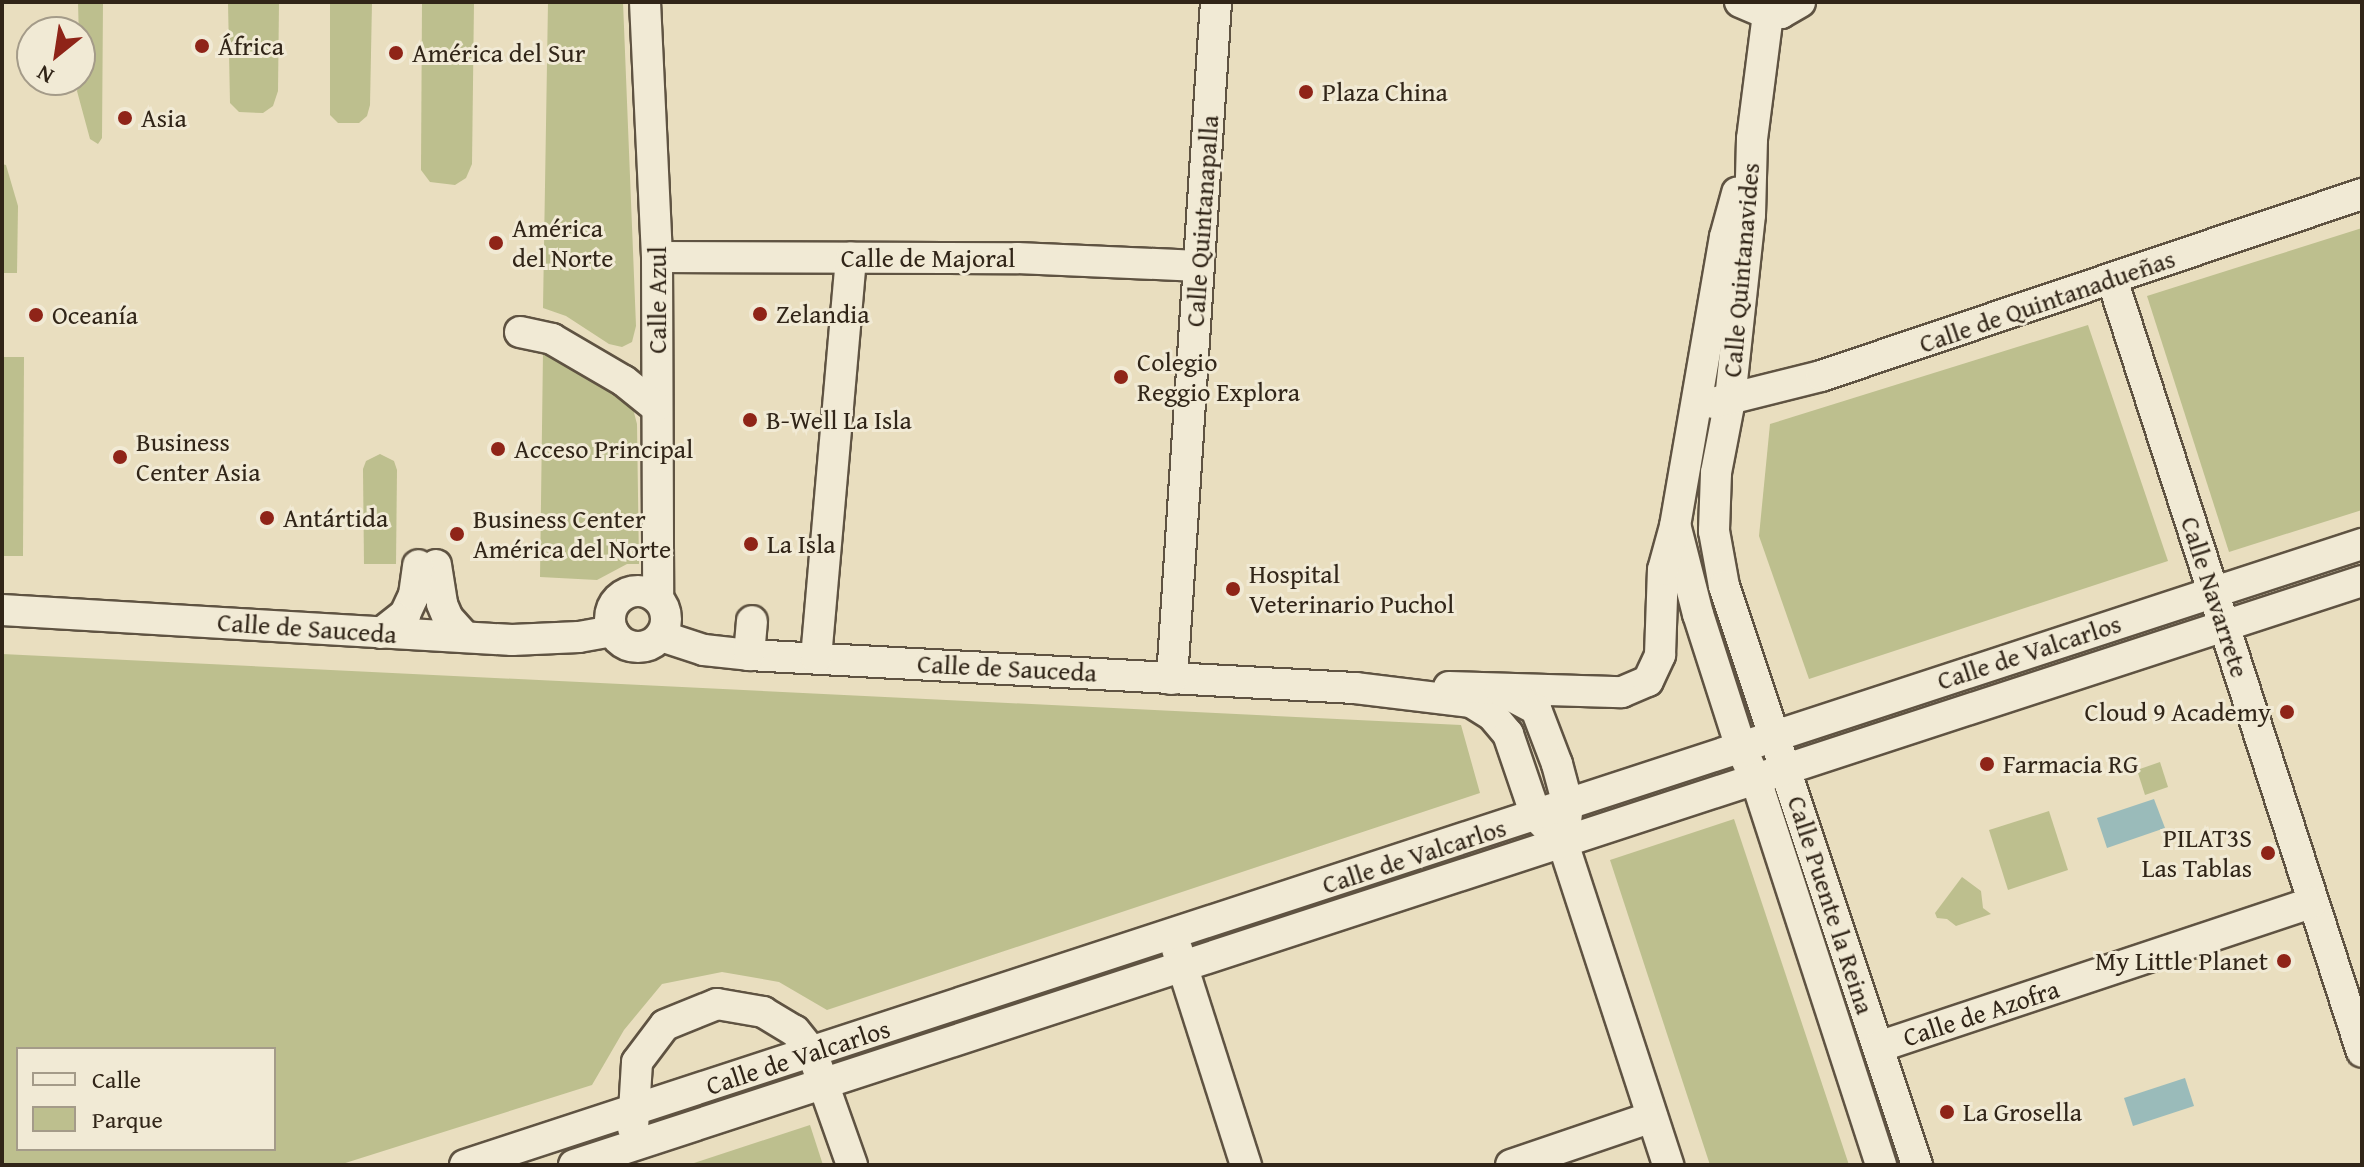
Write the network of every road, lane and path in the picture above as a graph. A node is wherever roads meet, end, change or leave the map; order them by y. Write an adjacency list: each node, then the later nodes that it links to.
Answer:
1 (645, 2): 7 (street, Calle Azul)
2 (1216, 2): 9 (street, Calle Quintanapalla)
3 (1800, 2): 4 (street)
4 (1754, 8): 5 (street, Calle Quintanavides)
5 (1752, 139): 12 (street, Calle Quintanavides); 13 (street, Calle Quintanavides)
6 (2362, 194): 10 (street, Calle de Quintanadueñas)
7 (657, 257): 8 (street, Calle de Majoral); 11 (street, Calle Azul)
8 (851, 258): 9 (street, Calle de Majoral); 28 (street)
9 (1199, 266): 29 (street, Calle Quintanapalla)
10 (2112, 279): 12 (street, Calle de Quintanadueñas); 18 (street, Calle Navarrete)
11 (657, 343): 14 (street, Calle Azul); 14 (street)
12 (1730, 400): 13 (street, Calle Quintanavides); 32 (street, Calle Quintanavides)
13 (1699, 405): 15 (street, Calle Quintanavides)
14 (656, 407): 19 (street, Calle Azul)
15 (1675, 526): 31 (street, Calle de Sauceda); 33 (street, Calle Quintanavides)
16 (2362, 544): 18 (street, Calle de Valcarlos)
17 (2362, 581): 22 (street, Calle de Valcarlos)
18 (2214, 593): 22 (street, Calle Navarrete); 32 (street, Calle de Valcarlos)
19 (658, 599): 23 (street); 25 (street)
20 (2, 610): 24 (street, Calle de Sauceda)
21 (752, 621): 27 (street)
22 (2224, 625): 34 (street, Calle de Valcarlos); 39 (street, Calle Navarrete)
23 (612, 631): 25 (street); 26 (street, Calle de Sauceda)
24 (381, 633): 26 (street, Calle de Sauceda); 26 (street)
25 (661, 636): 27 (street, Calle de Sauceda)
26 (465, 637)
27 (749, 655): 28 (street, Calle de Sauceda)
28 (816, 658): 29 (street, Calle de Sauceda)
29 (1172, 679): 30 (street, Calle de Sauceda)
30 (1355, 688): 31 (street, Calle de Sauceda); 37 (street, Calle de Sauceda)
31 (1495, 688): 36 (street, Calle de Sauceda)
32 (1774, 736): 33 (street, Calle de Valcarlos); 34 (street, Calle Puente la Reina)
33 (1741, 748): 35 (street, Calle Puente la Reina); 36 (street, Calle de Valcarlos)
34 (1787, 770): 35 (street, Calle de Valcarlos); 42 (street, Calle Puente la Reina)
35 (1756, 780): 38 (street, Calle de Valcarlos); 55 (street, Calle Puente la Reina)
36 (1568, 805): 37 (street, Calle de Valcarlos); 38 (street)
37 (1536, 816): 38 (street); 40 (street, Calle de Valcarlos)
38 (1563, 843): 41 (street, Calle de Valcarlos); 47 (street)
39 (2312, 903): 42 (street, Calle de Azofra); 44 (street, Calle Navarrete)
40 (1173, 935): 41 (street); 43 (street, Calle de Valcarlos)
41 (1182, 968): 45 (street, Calle de Valcarlos); 52 (street)
42 (1878, 1047): 56 (street, Calle Puente la Reina)
43 (812, 1052): 45 (street); 46 (street, Calle de Valcarlos); 46 (street)
44 (2362, 1052)
45 (826, 1084): 48 (street, Calle de Valcarlos); 51 (street)
46 (632, 1111): 48 (street); 49 (street, Calle de Valcarlos)
47 (1652, 1117): 53 (street); 54 (street)
48 (637, 1155): 50 (street, Calle de Valcarlos)
49 (465, 1165)
50 (574, 1165)
51 (852, 1165)
52 (1246, 1165)
53 (1511, 1165)
54 (1668, 1165)
55 (1881, 1165)
56 (1917, 1165)

